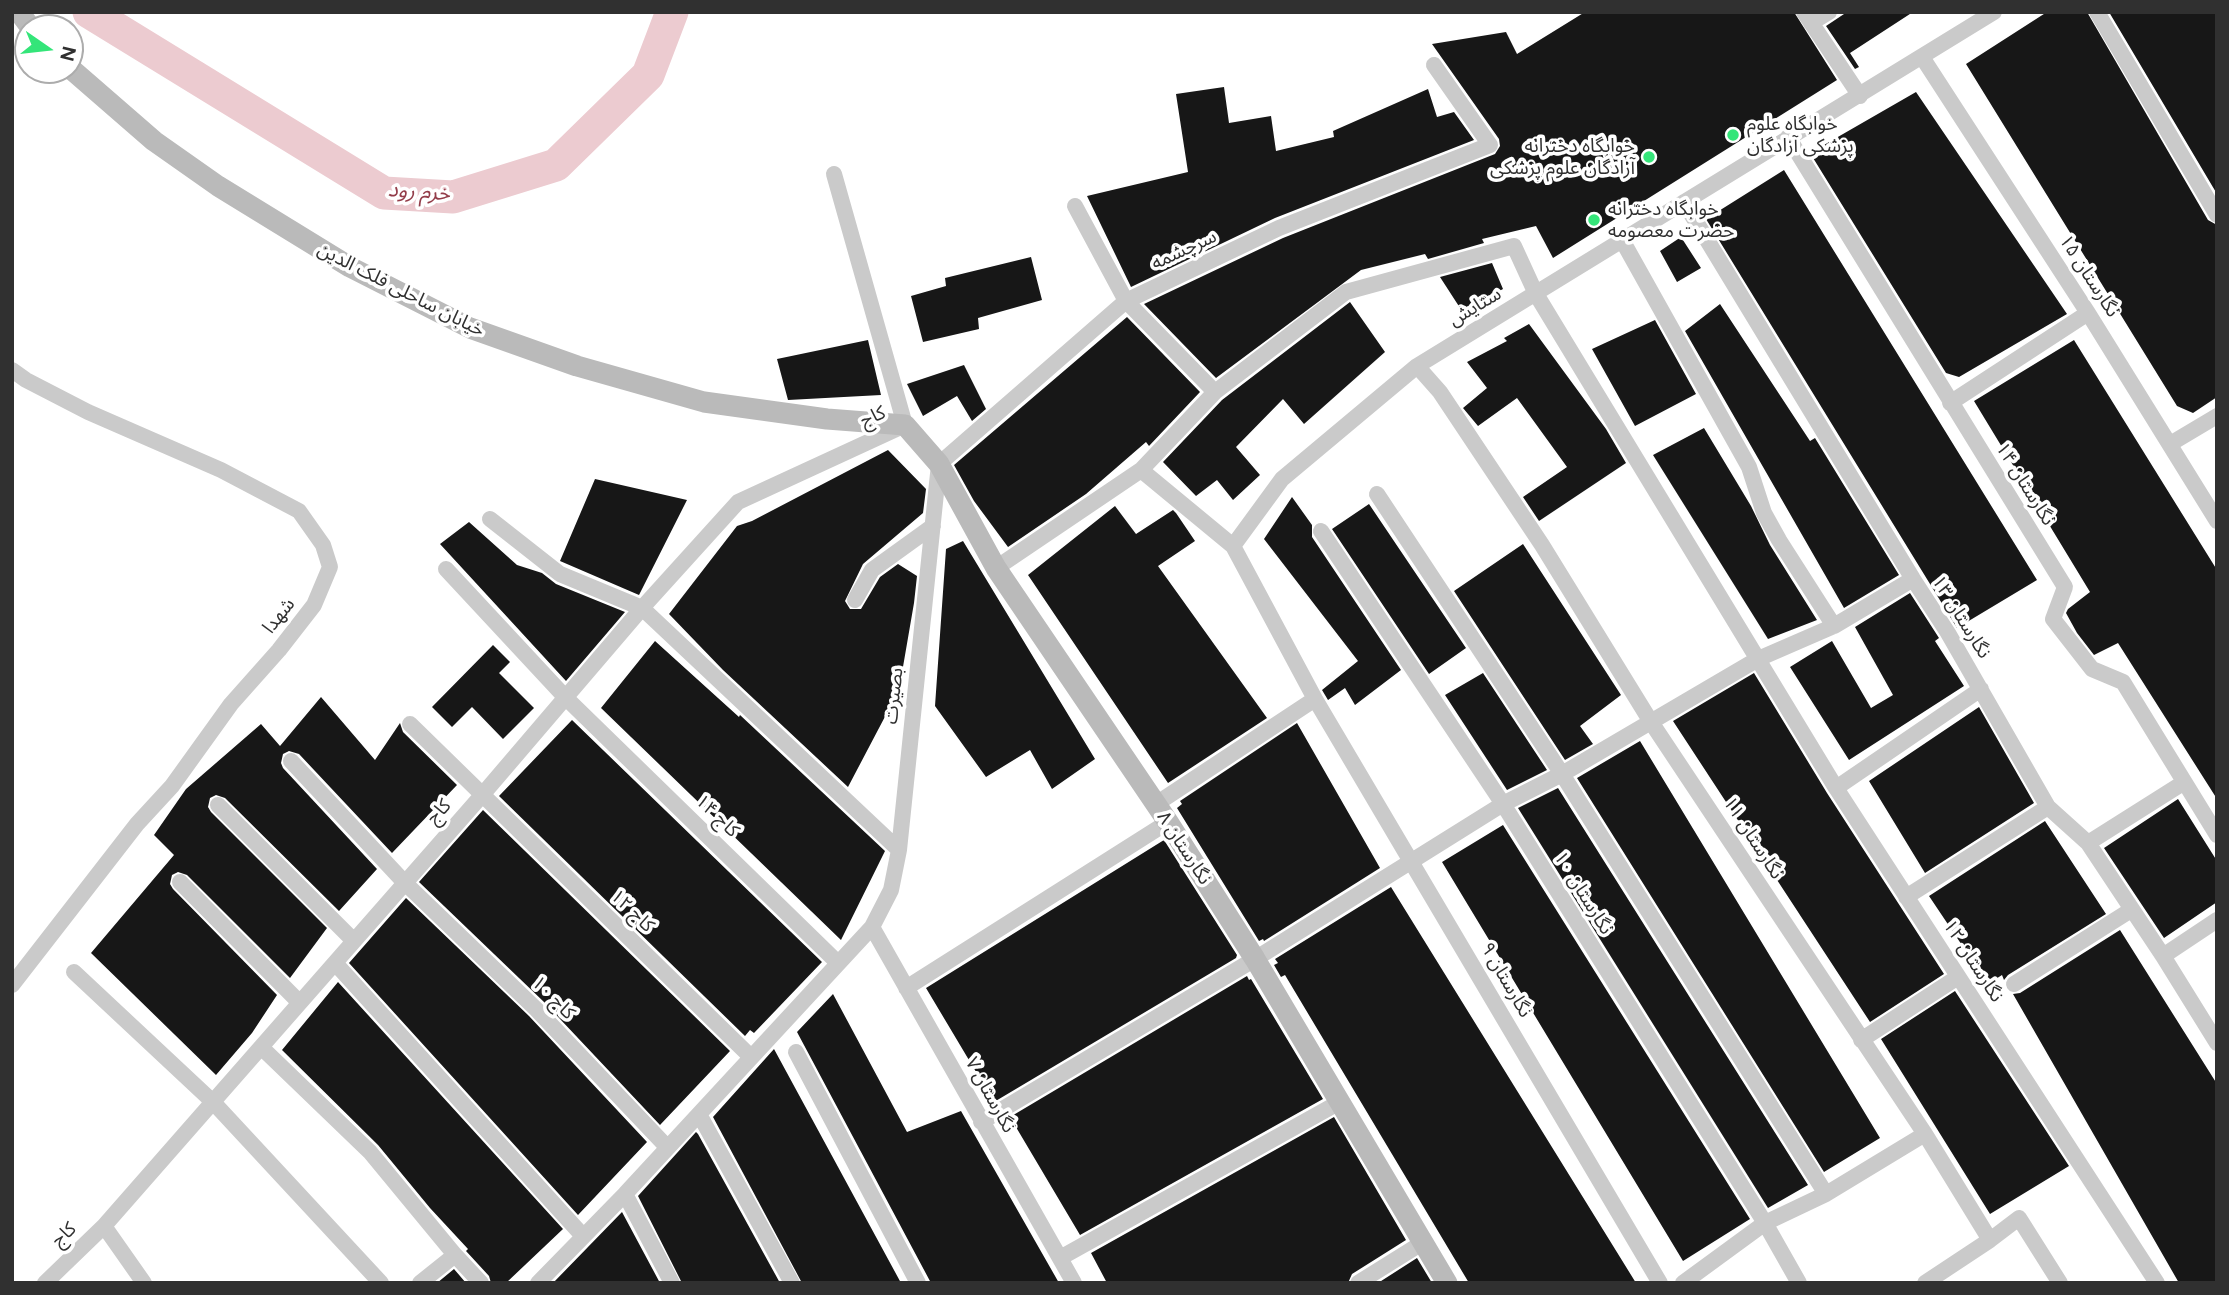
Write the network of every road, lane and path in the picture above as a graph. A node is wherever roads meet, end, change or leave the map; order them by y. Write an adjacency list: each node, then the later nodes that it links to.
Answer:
1 (1829, 12): 4 (street)
2 (1994, 12): 5 (street, ستایش)
3 (2097, 12): 13 (street)
4 (1807, 18): 8 (street)
5 (1922, 57): 8 (street, ستایش); 17 (street, نگارستان ۱۵)
6 (1434, 65): 16 (street, سرچشمه)
7 (84, 80): 23 (street, خیابان ساحلی فلک الدین)
8 (1860, 96): 9 (street, ستایش)
9 (1788, 138): 11 (street, ستایش); 21 (street, نگارستان ۱۴)
10 (834, 174): 23 (street)
11 (1684, 202): 14 (street, ستایش); 35 (street, نگارستان ۱۳)
12 (1075, 206): 16 (street)
13 (2217, 215)
14 (1622, 240): 15 (street, ستایش); 38 (street)
15 (1536, 294): 18 (street, ستایش); 20 (street, نگارستان ۱۲); 39 (street, نگارستان ۱۲)
16 (1126, 301): 20 (street); 25 (street, سرچشمه)
17 (2088, 313): 21 (street); 24 (street, نگارستان ۱۵)
18 (1417, 366): 32 (street, ستایش); 43 (street, نگارستان ۱۱)
19 (12, 370): 73 (street, شهدا)
20 (1215, 392): 26 (street)
21 (1950, 403): 47 (street, نگارستان ۱۴)
22 (2217, 416): 24 (street)
23 (905, 425): 25 (street, نگارستان ۸); 37 (street, کاج)
24 (2170, 444): 29 (street, نگارستان ۱۵)
25 (939, 464): 30 (street, بصیرت); 33 (street, نگارستان ۸)
26 (1141, 470): 32 (street); 33 (street)
27 (1377, 494): 46 (street)
28 (490, 519): 37 (street)
29 (2217, 521)
30 (933, 526): 36 (street); 57 (street, بصیرت)
31 (1321, 531): 51 (street, نگارستان ۱۰)
32 (1233, 546): 42 (street)
33 (996, 568): 50 (street, نگارستان ۸)
34 (446, 569): 41 (street, کاج ۱۴)
35 (1913, 579): 38 (street); 40 (street, نگارستان ۱۳)
36 (855, 600)
37 (642, 608): 41 (street, کاج); 57 (street)
38 (1834, 626): 39 (street)
39 (1758, 659): 43 (street); 48 (street, نگارستان ۱۲)
40 (1981, 689): 48 (street); 53 (street, نگارستان ۱۳)
41 (566, 698): 49 (street, کاج); 69 (street, کاج ۱۴)
42 (1315, 699): 50 (street); 58 (street, نگارستان ۹)
43 (1651, 722): 46 (street); 76 (street, نگارستان ۱۱)
44 (410, 724): 49 (street, کاج ۱۲)
45 (291, 761): 60 (street, کاج ۱۰)
46 (1562, 774): 51 (street); 88 (street)
47 (2183, 783): 55 (street, نگارستان ۱۴); 56 (street)
48 (1836, 788): 61 (street, نگارستان ۱۲)
49 (483, 794): 60 (street, کاج); 80 (street, کاج ۱۲)
50 (1156, 803): 54 (street, نگارستان ۸)
51 (1503, 804): 58 (street); 89 (street, نگارستان ۱۰)
52 (218, 805): 65 (street)
53 (2048, 807): 56 (street, نگارستان ۱۳); 61 (street)
54 (1168, 822): 67 (street, نگارستان ۸); 74 (street)
55 (2217, 835)
56 (2088, 843): 62 (street, نگارستان ۱۳)
57 (899, 850): 64 (street, بصیرت)
58 (1413, 862): 67 (street); 108 (street, نگارستان ۹)
59 (180, 882): 75 (street)
60 (405, 883): 65 (street, کاج); 86 (street, کاج ۱۰)
61 (1906, 897): 71 (street, نگارستان ۱۲)
62 (2132, 911): 66 (street, نگارستان ۱۳); 72 (street)
63 (2217, 920): 66 (street)
64 (872, 926): 69 (street, بصیرت); 74 (street, نگارستان ۷)
65 (354, 941): 68 (street, کاج)
66 (2163, 956): 77 (street, نگارستان ۱۳)
67 (1255, 959): 82 (street, نگارستان ۸); 84 (street)
68 (335, 963): 75 (street, کاج); 91 (street)
69 (838, 963): 80 (street, بصیرت)
70 (74, 972): 81 (street)
71 (1958, 977): 76 (street); 113 (street, نگارستان ۱۲)
72 (2014, 984)
73 (12, 985)
74 (906, 988): 84 (street, نگارستان ۷)
75 (299, 1002): 78 (street, کاج)
76 (1861, 1040): 85 (street, نگارستان ۱۱)
77 (2217, 1042)
78 (261, 1047): 81 (street, کاج); 94 (street)
79 (796, 1052): 104 (street)
80 (751, 1057): 83 (street, بصیرت)
81 (213, 1102): 90 (street, کاج); 98 (street)
82 (1338, 1103): 93 (street, نگارستان ۸); 95 (street)
83 (699, 1114): 86 (street, بصیرت); 103 (street)
84 (981, 1122): 95 (street, نگارستان ۷)
85 (1925, 1134): 88 (street); 92 (street, نگارستان ۱۱)
86 (667, 1147): 87 (street, بصیرت)
87 (625, 1194): 91 (street, بصیرت); 102 (street)
88 (1826, 1194): 89 (street)
89 (1765, 1223): 109 (street); 110 (street, نگارستان ۱۰)
90 (104, 1226): 96 (street, کاج); 97 (street)
91 (583, 1236): 101 (street, بصیرت)
92 (1990, 1240): 111 (street); 112 (street)
93 (1422, 1243): 106 (street); 107 (street, نگارستان ۸)
94 (455, 1255): 99 (street); 100 (street)
95 (1060, 1258): 105 (street, نگارستان ۷)
96 (44, 1283)
97 (144, 1283)
98 (381, 1283)
99 (419, 1283)
100 (481, 1283)
101 (538, 1283)
102 (672, 1283)
103 (792, 1283)
104 (918, 1283)
105 (1074, 1283)
106 (1358, 1283)
107 (1447, 1283)
108 (1660, 1283)
109 (1683, 1283)
110 (1799, 1283)
111 (1925, 1283)
112 (2060, 1283)
113 (2157, 1283)

